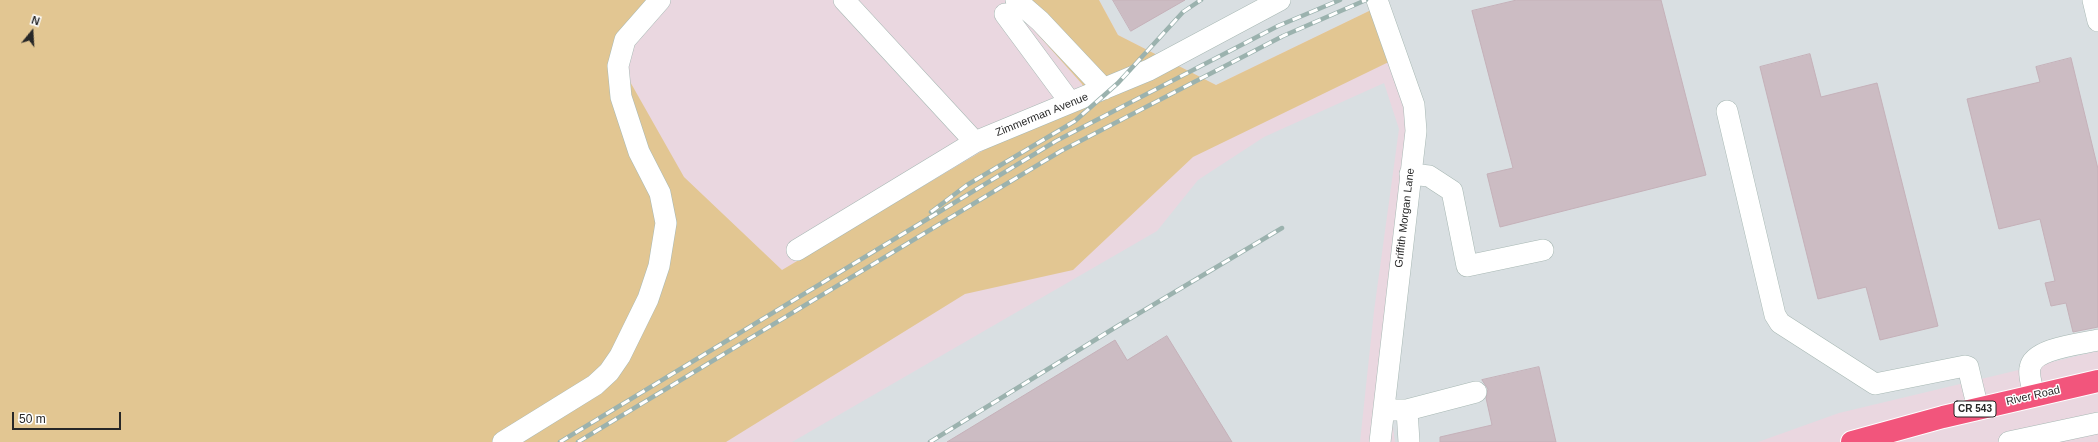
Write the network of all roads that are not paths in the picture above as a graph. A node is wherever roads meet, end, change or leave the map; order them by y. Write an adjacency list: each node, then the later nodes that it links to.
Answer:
1 (660, 0): 22 (street)
2 (844, 0): 10 (street)
3 (1280, 0): 8 (street, Zimmerman Avenue)
4 (1377, 0): 11 (street, Griffith Morgan Lane)
5 (2093, 0): 7 (street)
6 (1011, 7): 8 (street); 8 (street)
7 (2098, 21)
8 (1087, 96): 10 (street, Zimmerman Avenue)
9 (1727, 111): 18 (street)
10 (976, 142): 12 (street, Zimmerman Avenue)
11 (1410, 174): 13 (street); 19 (street, Griffith Morgan Lane)
12 (797, 250)
13 (1543, 250)
14 (2098, 340): 17 (street)
15 (2098, 381): 17 (main road, River Road / CR 543)
16 (1476, 392): 20 (street)
17 (2034, 396): 18 (main road, River Road / CR 543)
18 (1978, 409): 25 (main road, River Road / CR 543)
19 (1384, 410): 20 (street); 23 (street, Griffith Morgan Lane)
20 (1407, 410): 24 (street)
21 (2098, 423): 26 (street)
22 (503, 442)
23 (1380, 442)
24 (1409, 442)
25 (1852, 442)
26 (2009, 442)

